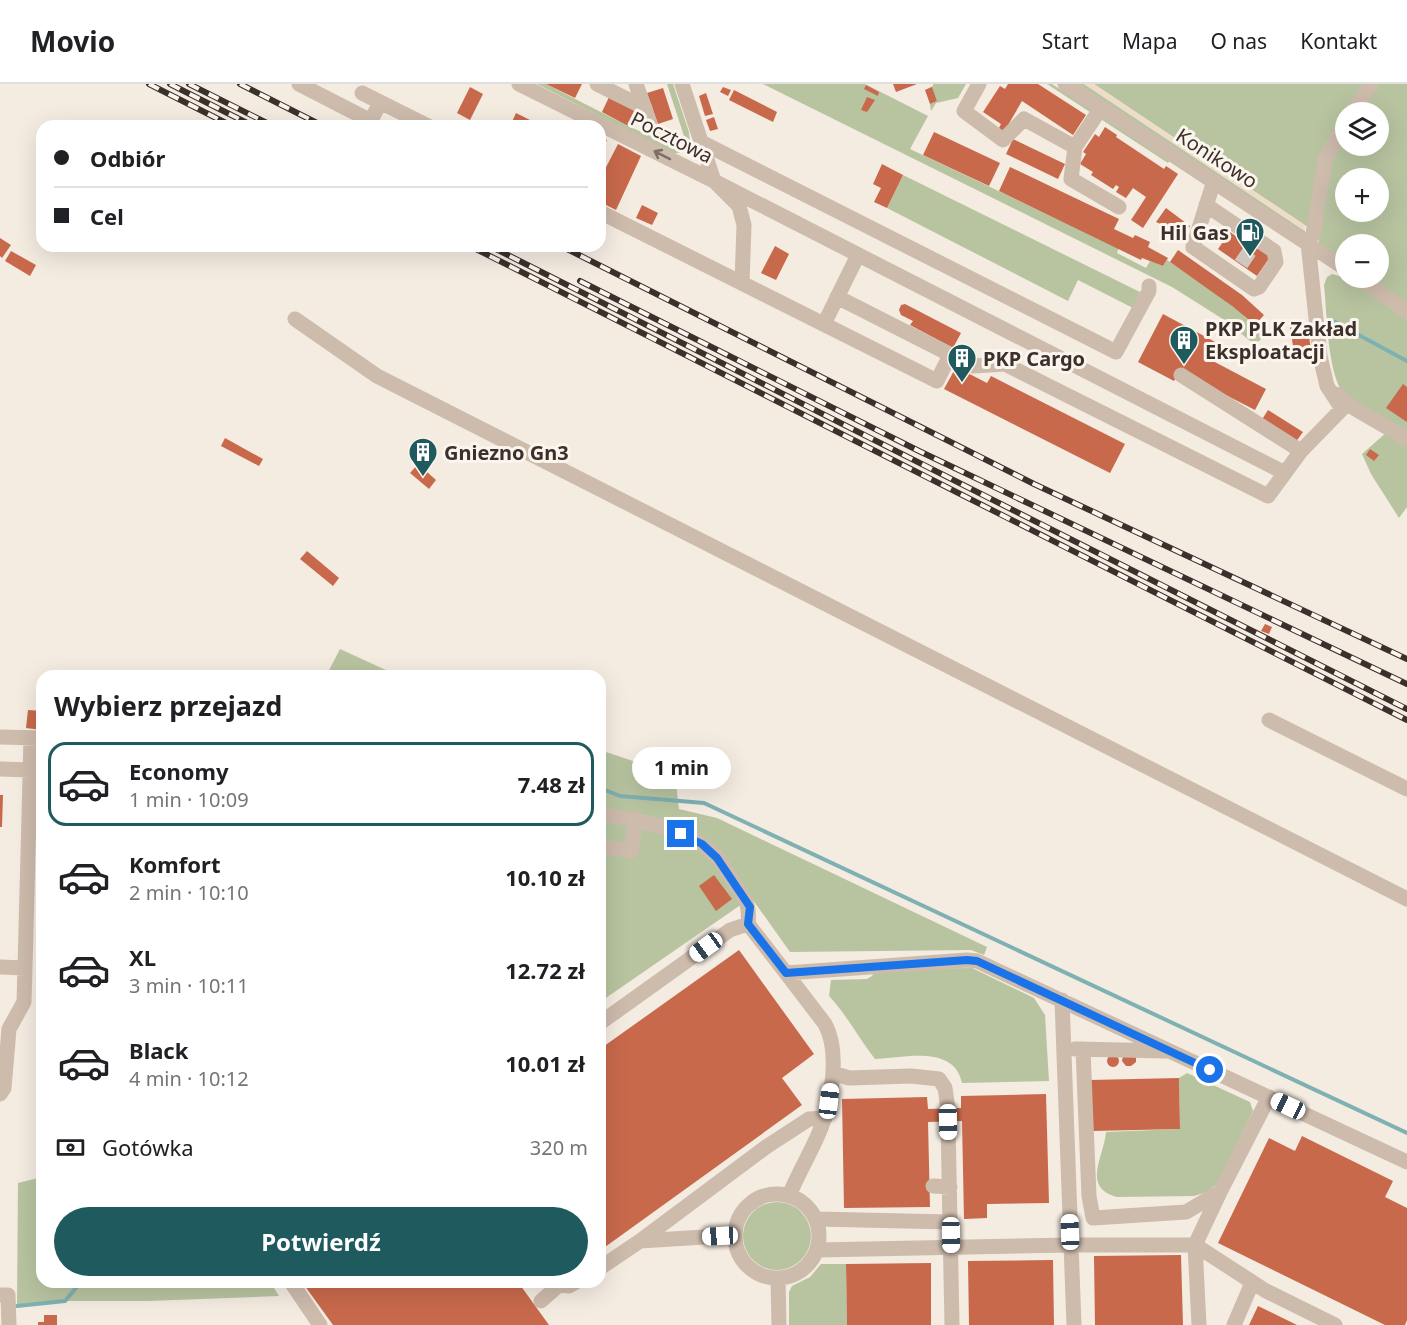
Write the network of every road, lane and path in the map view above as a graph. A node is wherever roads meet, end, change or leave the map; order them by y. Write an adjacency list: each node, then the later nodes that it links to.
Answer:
1 (299, 84): 14 (street)
2 (519, 84): 17 (street, Pocztowa)
3 (597, 84): 12 (street)
4 (636, 84): 12 (street)
5 (682, 84): 20 (street, Pocztowa)
6 (979, 84): 22 (street)
7 (1065, 84): 13 (street, Konikowo)
8 (1371, 84): 11 (street)
9 (362, 93): 10 (street)
10 (380, 102): 15 (street); 16 (street)
11 (1359, 102)
12 (645, 108): 18 (street)
13 (1101, 108): 22 (street); 24 (street, Konikowo)
14 (369, 120)
15 (371, 120)
16 (416, 120)
17 (582, 120)
18 (650, 124)
19 (606, 131): 23 (street, Pocztowa, one-way to 19)
20 (701, 142): 23 (street, Pocztowa); 34 (street)
21 (1335, 142): 29 (street)
22 (1075, 147): 26 (street)
23 (714, 181): 31 (street); 33 (street)
24 (1214, 181): 25 (street); 28 (street, Konikowo)
25 (1206, 205): 30 (street); 30 (street)
26 (1119, 207)
27 (606, 215): 33 (street)
28 (1278, 224): 29 (street, Konikowo); 30 (street)
29 (1308, 243): 32 (street, Konikowo); 42 (street)
30 (1259, 245)
31 (858, 255): 36 (street); 45 (street)
32 (1335, 261)
33 (742, 283): 39 (street)
34 (1149, 286)
35 (1374, 288): 37 (street)
36 (837, 297): 39 (street); 40 (street)
37 (1407, 311)
38 (295, 320): 56 (street)
39 (824, 324): 40 (street)
40 (950, 355): 45 (street)
41 (1181, 375): 44 (street)
42 (1327, 386): 43 (street); 44 (street)
43 (1407, 439)
44 (1300, 451): 45 (street)
45 (1285, 473)
46 (1269, 720): 52 (street)
47 (0, 737): 48 (street)
48 (36, 739)
49 (36, 743): 51 (street)
50 (0, 769): 51 (street)
51 (30, 770): 59 (street)
52 (1407, 789)
53 (606, 814): 54 (street)
54 (636, 819): 55 (street); 57 (street)
55 (606, 847)
56 (1407, 899)
57 (748, 924): 60 (street); 62 (street)
58 (0, 967): 59 (street)
59 (25, 968): 67 (street)
60 (786, 973): 61 (street); 66 (street)
61 (1062, 1000): 64 (street); 65 (street)
62 (606, 1019)
63 (1083, 1049): 64 (street); 65 (street); 73 (street)
64 (1064, 1050): 79 (street)
65 (1171, 1051): 68 (street)
66 (833, 1073): 69 (street); 72 (street)
67 (0, 1094)
68 (1269, 1097): 70 (street); 73 (street)
69 (825, 1119): 74 (street); 78 (street)
70 (1407, 1162)
71 (933, 1186): 72 (street)
72 (950, 1187): 76 (street)
73 (1220, 1192): 80 (street)
74 (789, 1196): 75 (street); 77 (street)
75 (816, 1220): 76 (street); 82 (street)
76 (950, 1222): 81 (street)
77 (734, 1238): 78 (street); 84 (street)
78 (640, 1241): 83 (street)
79 (1071, 1245): 80 (street); 81 (street); 94 (street)
80 (1195, 1245): 85 (street); 95 (street)
81 (951, 1248): 82 (street); 93 (street)
82 (817, 1250): 84 (street)
83 (606, 1264)
84 (778, 1279): 92 (street)
85 (1252, 1283): 96 (street); 97 (street)
86 (295, 1288): 91 (street)
87 (554, 1288): 89 (street)
88 (4, 1295): 90 (street)
89 (541, 1301)
90 (9, 1325)
91 (320, 1325)
92 (779, 1325)
93 (952, 1325)
94 (1074, 1325)
95 (1199, 1325)
96 (1234, 1325)
97 (1335, 1325)

